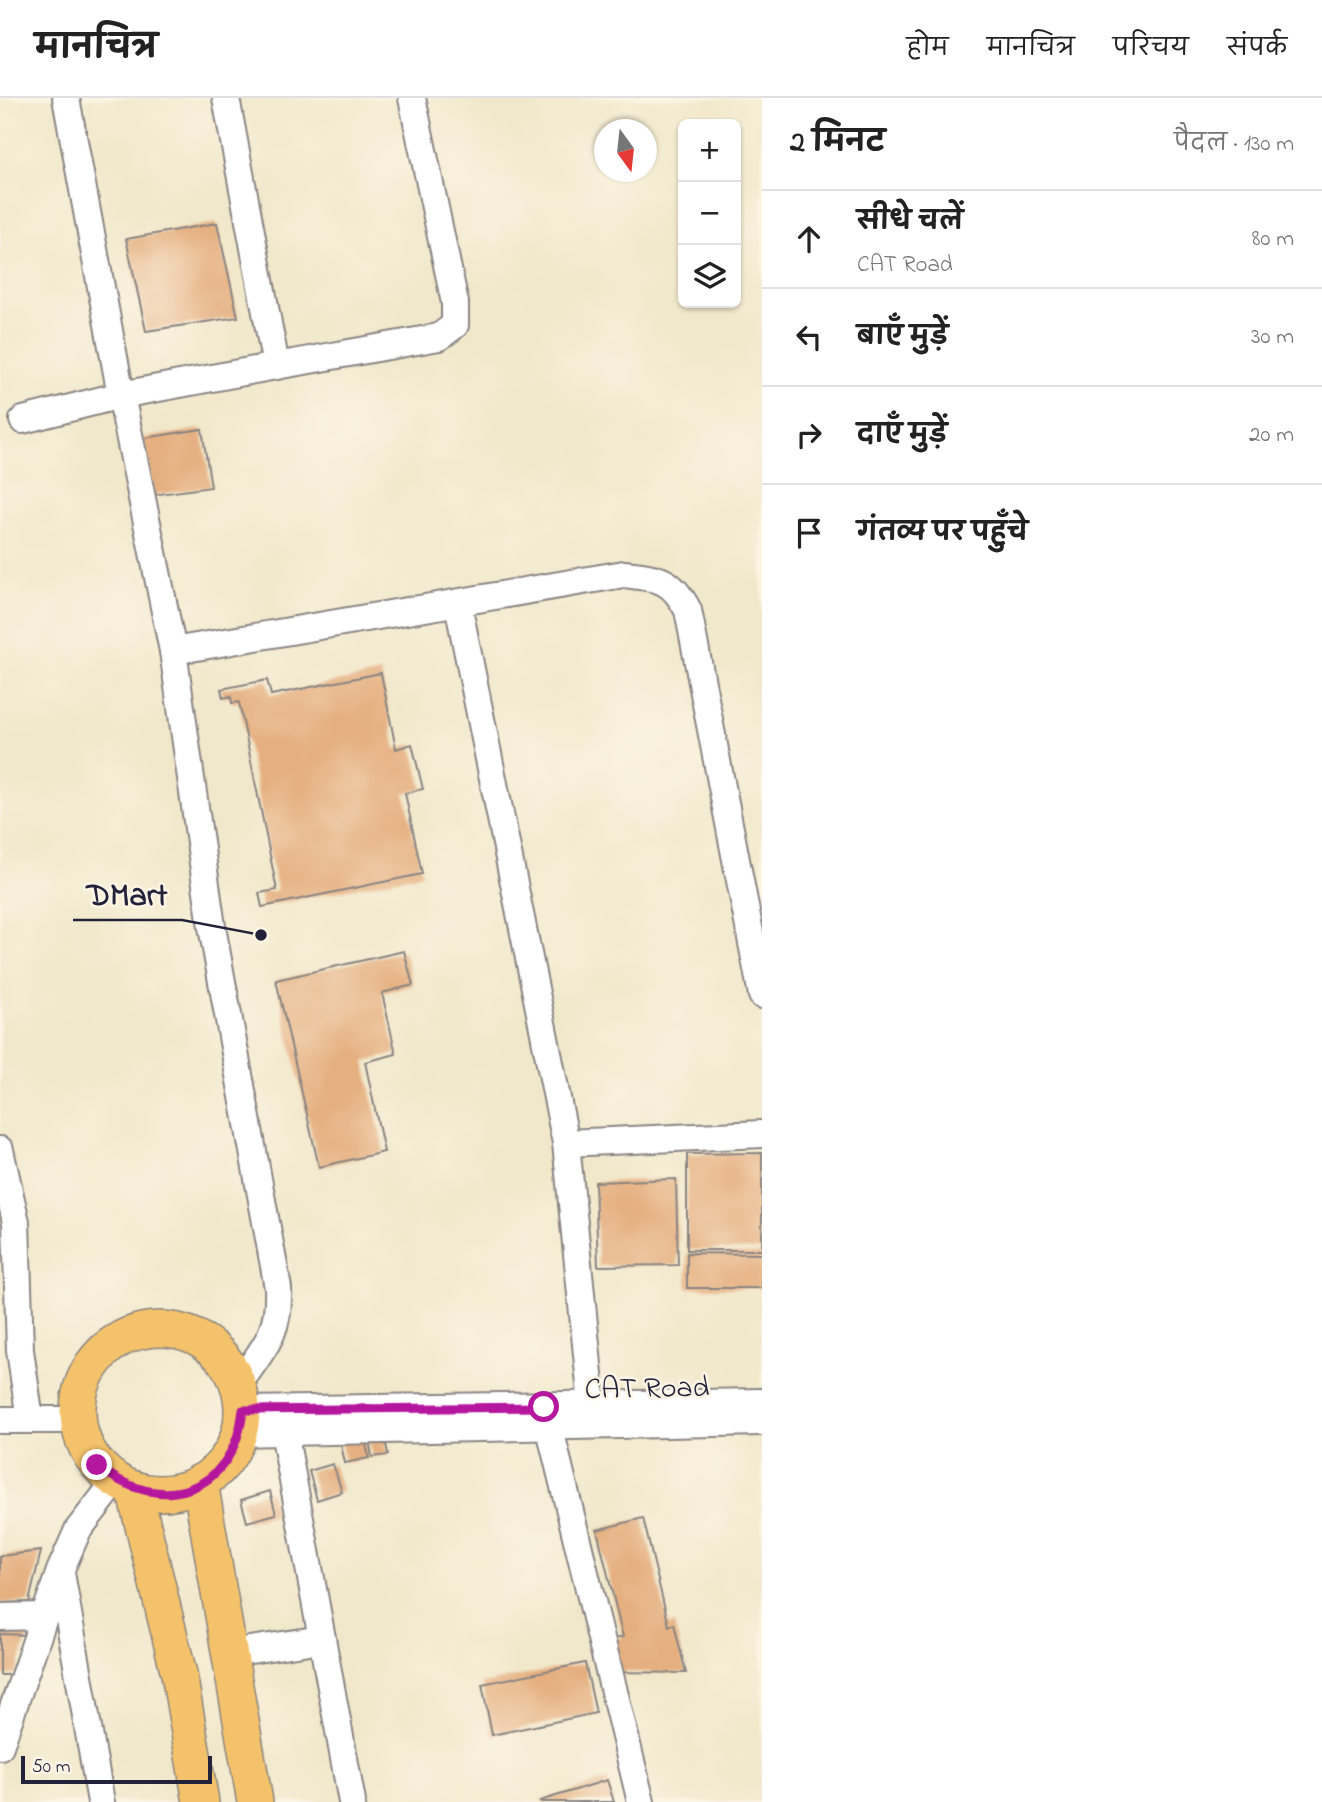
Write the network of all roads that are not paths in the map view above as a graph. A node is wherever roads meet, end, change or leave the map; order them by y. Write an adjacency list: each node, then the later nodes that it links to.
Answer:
1 (66, 98): 5 (street)
2 (226, 98): 4 (street)
3 (412, 98): 4 (street)
4 (276, 366): 5 (street)
5 (121, 395): 6 (street); 8 (street)
6 (23, 420)
7 (458, 604): 8 (street); 9 (street); 11 (street)
8 (173, 651): 15 (street)
9 (762, 995)
10 (762, 1134): 11 (street)
11 (566, 1143): 16 (street)
12 (0, 1150): 13 (street)
13 (10, 1350): 19 (street)
14 (762, 1402): 16 (street, CAT Road)
15 (240, 1409): 20 (main road); 21 (street, CAT Road); 23 (main road)
16 (594, 1414): 17 (street, CAT Road); 22 (street, CAT Road)
17 (547, 1416): 21 (street, CAT Road); 35 (street)
18 (0, 1420): 19 (street)
19 (30, 1420): 20 (street)
20 (78, 1420): 24 (main road)
21 (281, 1421): 28 (street)
22 (762, 1422)
23 (200, 1482): 24 (main road); 29 (main road)
24 (125, 1485): 25 (street); 33 (main road)
25 (60, 1571): 27 (street); 32 (street)
26 (0, 1616): 27 (street)
27 (45, 1616): 30 (street)
28 (322, 1639): 29 (street); 31 (street)
29 (230, 1653): 34 (main road)
30 (1, 1739)
31 (344, 1801)
32 (101, 1802)
33 (201, 1802)
34 (255, 1802)
35 (641, 1802)

